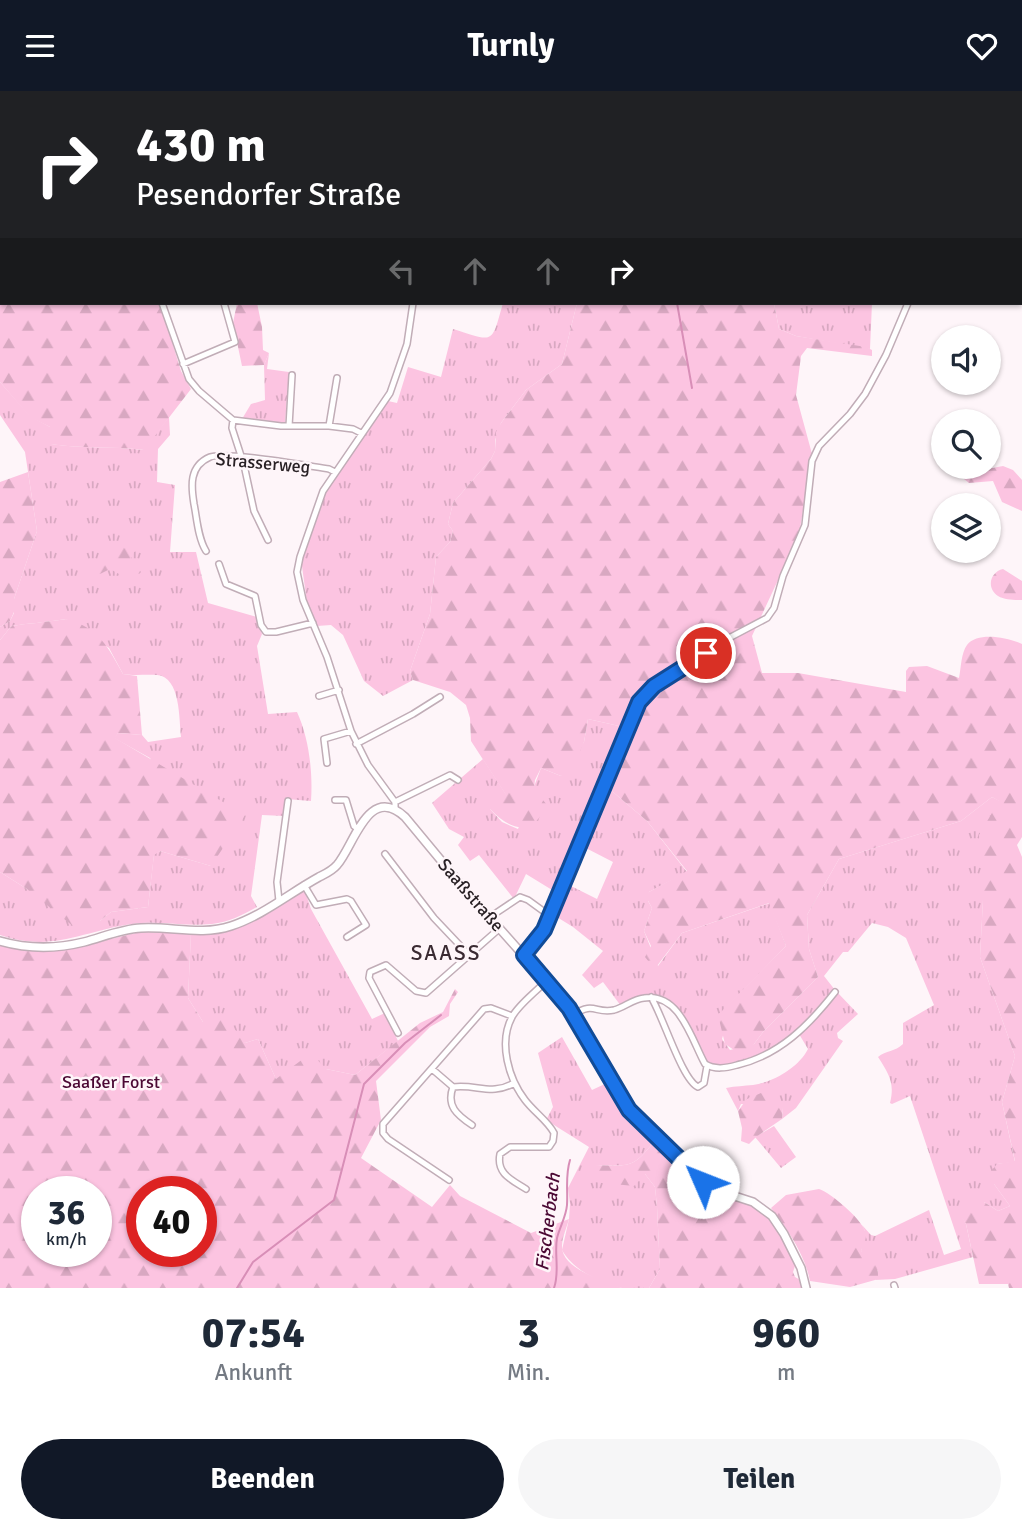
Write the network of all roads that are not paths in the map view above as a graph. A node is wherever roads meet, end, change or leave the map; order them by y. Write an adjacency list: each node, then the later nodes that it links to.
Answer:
1 (163, 305): 5 (street)
2 (225, 305): 5 (street)
3 (413, 305): 11 (street)
4 (907, 305): 32 (street)
5 (183, 364): 8 (street)
6 (292, 375): 9 (street)
7 (337, 377): 10 (street)
8 (233, 420): 9 (street); 12 (street)
9 (289, 426): 10 (street)
10 (329, 426): 11 (street)
11 (361, 433): 13 (street)
12 (242, 458): 13 (street, Strasserweg); 14 (street); 15 (street, Strasserweg)
13 (335, 472): 17 (street)
14 (268, 540)
15 (206, 551)
16 (219, 564): 17 (street)
17 (313, 623): 18 (street)
18 (339, 690): 19 (street); 21 (street)
19 (319, 696)
20 (440, 697): 22 (street)
21 (351, 730): 22 (street); 23 (street)
22 (356, 744): 27 (street)
23 (327, 763)
24 (458, 780): 27 (street)
25 (335, 800): 28 (street)
26 (288, 801): 31 (street)
27 (395, 806): 28 (street); 33 (street, Saaßstraße)
28 (358, 829): 30 (street)
29 (385, 854): 37 (street)
30 (304, 885): 31 (street); 35 (street)
31 (279, 901): 36 (street)
32 (550, 916): 33 (street); 38 (street)
33 (490, 917): 34 (street, Saaßstraße)
34 (500, 928): 37 (street); 38 (street, Saaßstraße)
35 (347, 937)
36 (0, 941)
37 (469, 955): 44 (street)
38 (524, 955): 39 (street, Saaßstraße)
39 (546, 981): 42 (street, Saaßstraße); 43 (street)
40 (835, 992): 45 (street)
41 (651, 997): 42 (street); 45 (street); 45 (street)
42 (573, 1015): 52 (street, Saaßstraße)
43 (512, 1016): 46 (street); 47 (street)
44 (398, 1033)
45 (707, 1066)
46 (432, 1069): 48 (street); 50 (street)
47 (514, 1083): 48 (street); 51 (street)
48 (453, 1087): 49 (street)
49 (472, 1125)
50 (449, 1180)
51 (526, 1189)
52 (806, 1288)

